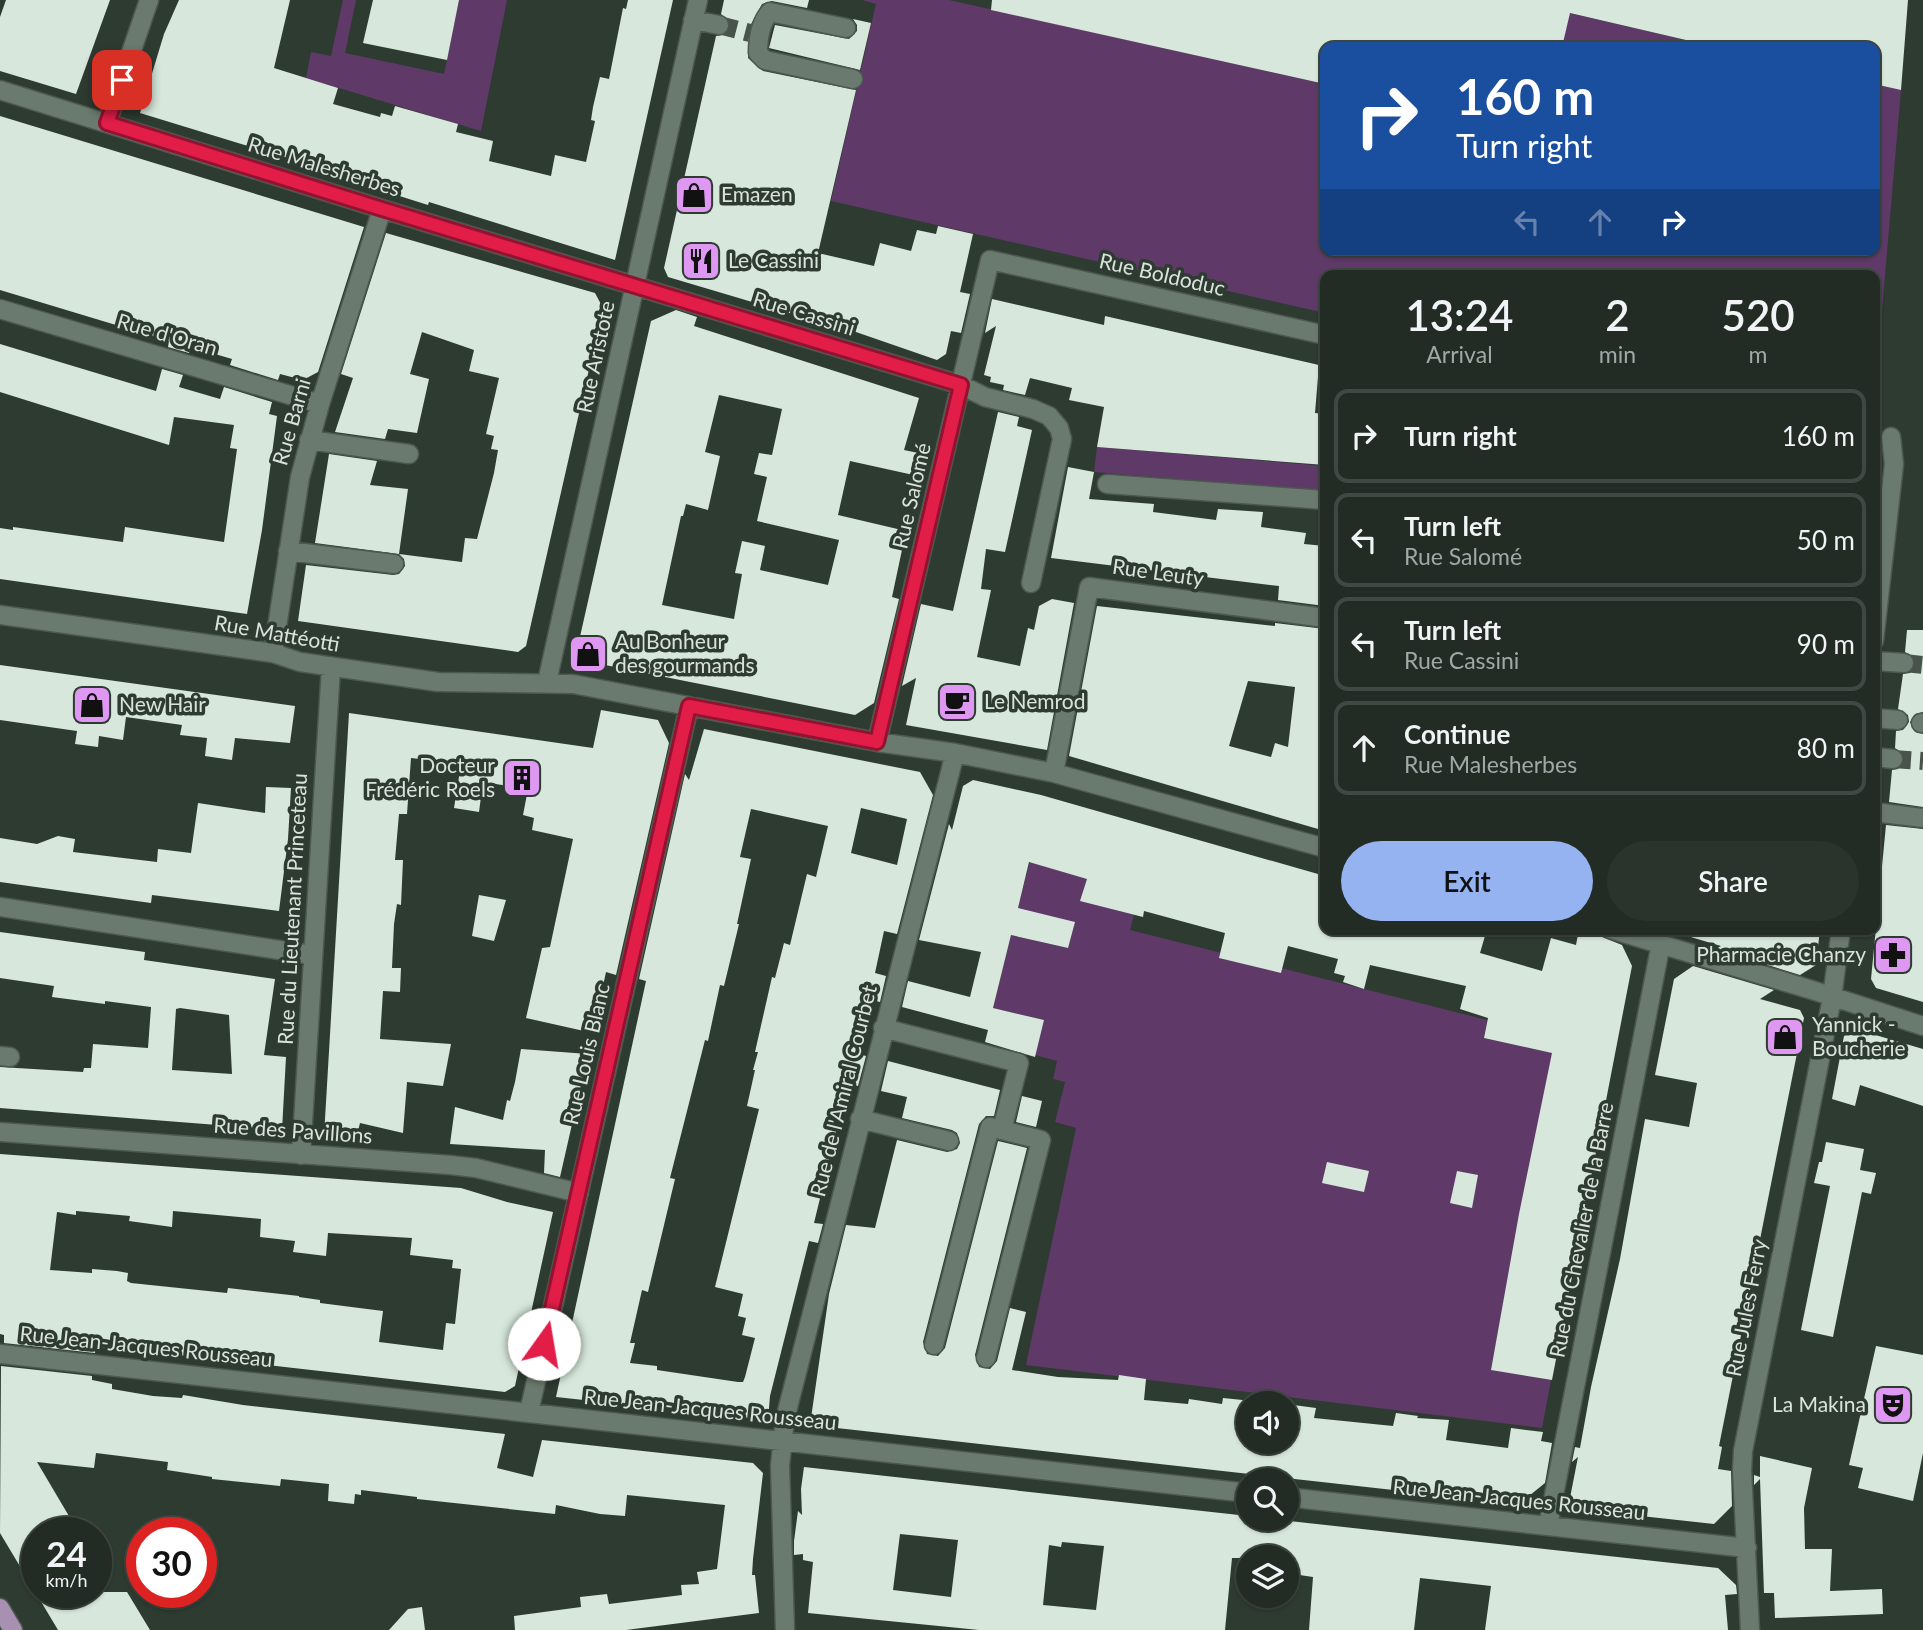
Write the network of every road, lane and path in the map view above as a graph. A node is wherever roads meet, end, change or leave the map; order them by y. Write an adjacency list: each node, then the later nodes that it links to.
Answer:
1 (149, 0): 8 (street)
2 (698, 0): 3 (street, Rue Aristote)
3 (693, 20): 4 (street); 11 (street, Rue Aristote)
4 (719, 25)
5 (846, 28): 6 (street)
6 (853, 79)
7 (0, 90): 8 (street, Rue Malesherbes)
8 (107, 123): 9 (street, Rue Malesherbes)
9 (382, 209): 11 (street, Rue Malesherbes); 15 (street, Rue Barni)
10 (990, 260): 13 (street, Rue Boldoduc); 14 (street, Rue Salomé)
11 (634, 286): 14 (street, Rue Cassini); 32 (street, Rue Aristote)
12 (0, 309): 15 (street, Rue d'Oran)
13 (1320, 334)
14 (961, 385): 25 (street, Rue Cassini); 36 (street, Rue Salomé)
15 (320, 404): 17 (street, Rue Barni)
16 (1891, 437): 20 (street)
17 (309, 440): 18 (street); 23 (street, Rue Barni)
18 (409, 454)
19 (1107, 484): 21 (street)
20 (1883, 496): 22 (street)
21 (1320, 500)
22 (1880, 544)
23 (288, 551): 24 (street); 28 (street, Rue Barni)
24 (394, 564)
25 (1031, 583)
26 (0, 615): 28 (street, Rue Mattéotti)
27 (1320, 617): 40 (street, Rue Leuty)
28 (273, 653): 31 (street, Rue Mattéotti)
29 (1880, 661): 30 (street)
30 (1904, 663)
31 (331, 667): 32 (street, Rue Mattéotti); 48 (street, Rue du Lieutenant Princeteau)
32 (547, 682): 33 (street, Rue Mattéotti)
33 (689, 706): 36 (street, Rue Mattéotti); 57 (street, Rue Louis Blanc)
34 (1880, 718): 35 (street)
35 (1898, 720)
36 (877, 742): 37 (street, Rue Mattéotti)
37 (955, 753): 40 (street, Rue Mattéotti); 51 (street, Rue de l'Amiral Courbet)
38 (1880, 757): 39 (street)
39 (1894, 758)
40 (1054, 773): 43 (street, Rue Mattéotti)
41 (1880, 812): 42 (street)
42 (1923, 818)
43 (1320, 847)
44 (0, 907): 48 (street)
45 (1632, 935): 47 (street)
46 (1839, 935): 49 (street, Rue Jules Ferry)
47 (1661, 943): 49 (street); 65 (street, Rue du Chevalier de la Barre)
48 (312, 955): 56 (street, Rue du Lieutenant Princeteau)
49 (1832, 998): 50 (street); 66 (street, Rue Jules Ferry)
50 (1923, 1026)
51 (883, 1028): 52 (street, Rue de l'Amiral Courbet); 53 (street)
52 (860, 1119): 55 (street); 62 (street, Rue de l'Amiral Courbet)
53 (1002, 1130): 58 (street); 60 (street)
54 (0, 1132): 56 (street, Rue des Pavillons)
55 (949, 1141)
56 (301, 1155): 57 (street, Rue des Pavillons)
57 (579, 1193): 61 (street, Rue Louis Blanc)
58 (934, 1345)
59 (0, 1354): 61 (street, Rue Jean-Jacques Rousseau)
60 (986, 1358)
61 (529, 1412): 62 (street, Rue Jean-Jacques Rousseau)
62 (782, 1441): 63 (street, Rue Jean-Jacques Rousseau); 69 (street, Rue de l'Amiral Courbet)
63 (1236, 1492)
64 (1299, 1498): 65 (street, Rue Jean-Jacques Rousseau)
65 (1548, 1526): 66 (street, Rue Jean-Jacques Rousseau)
66 (1747, 1548): 70 (street, Rue Jules Ferry)
67 (0, 1608): 68 (main road)
68 (13, 1630)
69 (785, 1630)
70 (1751, 1630)

